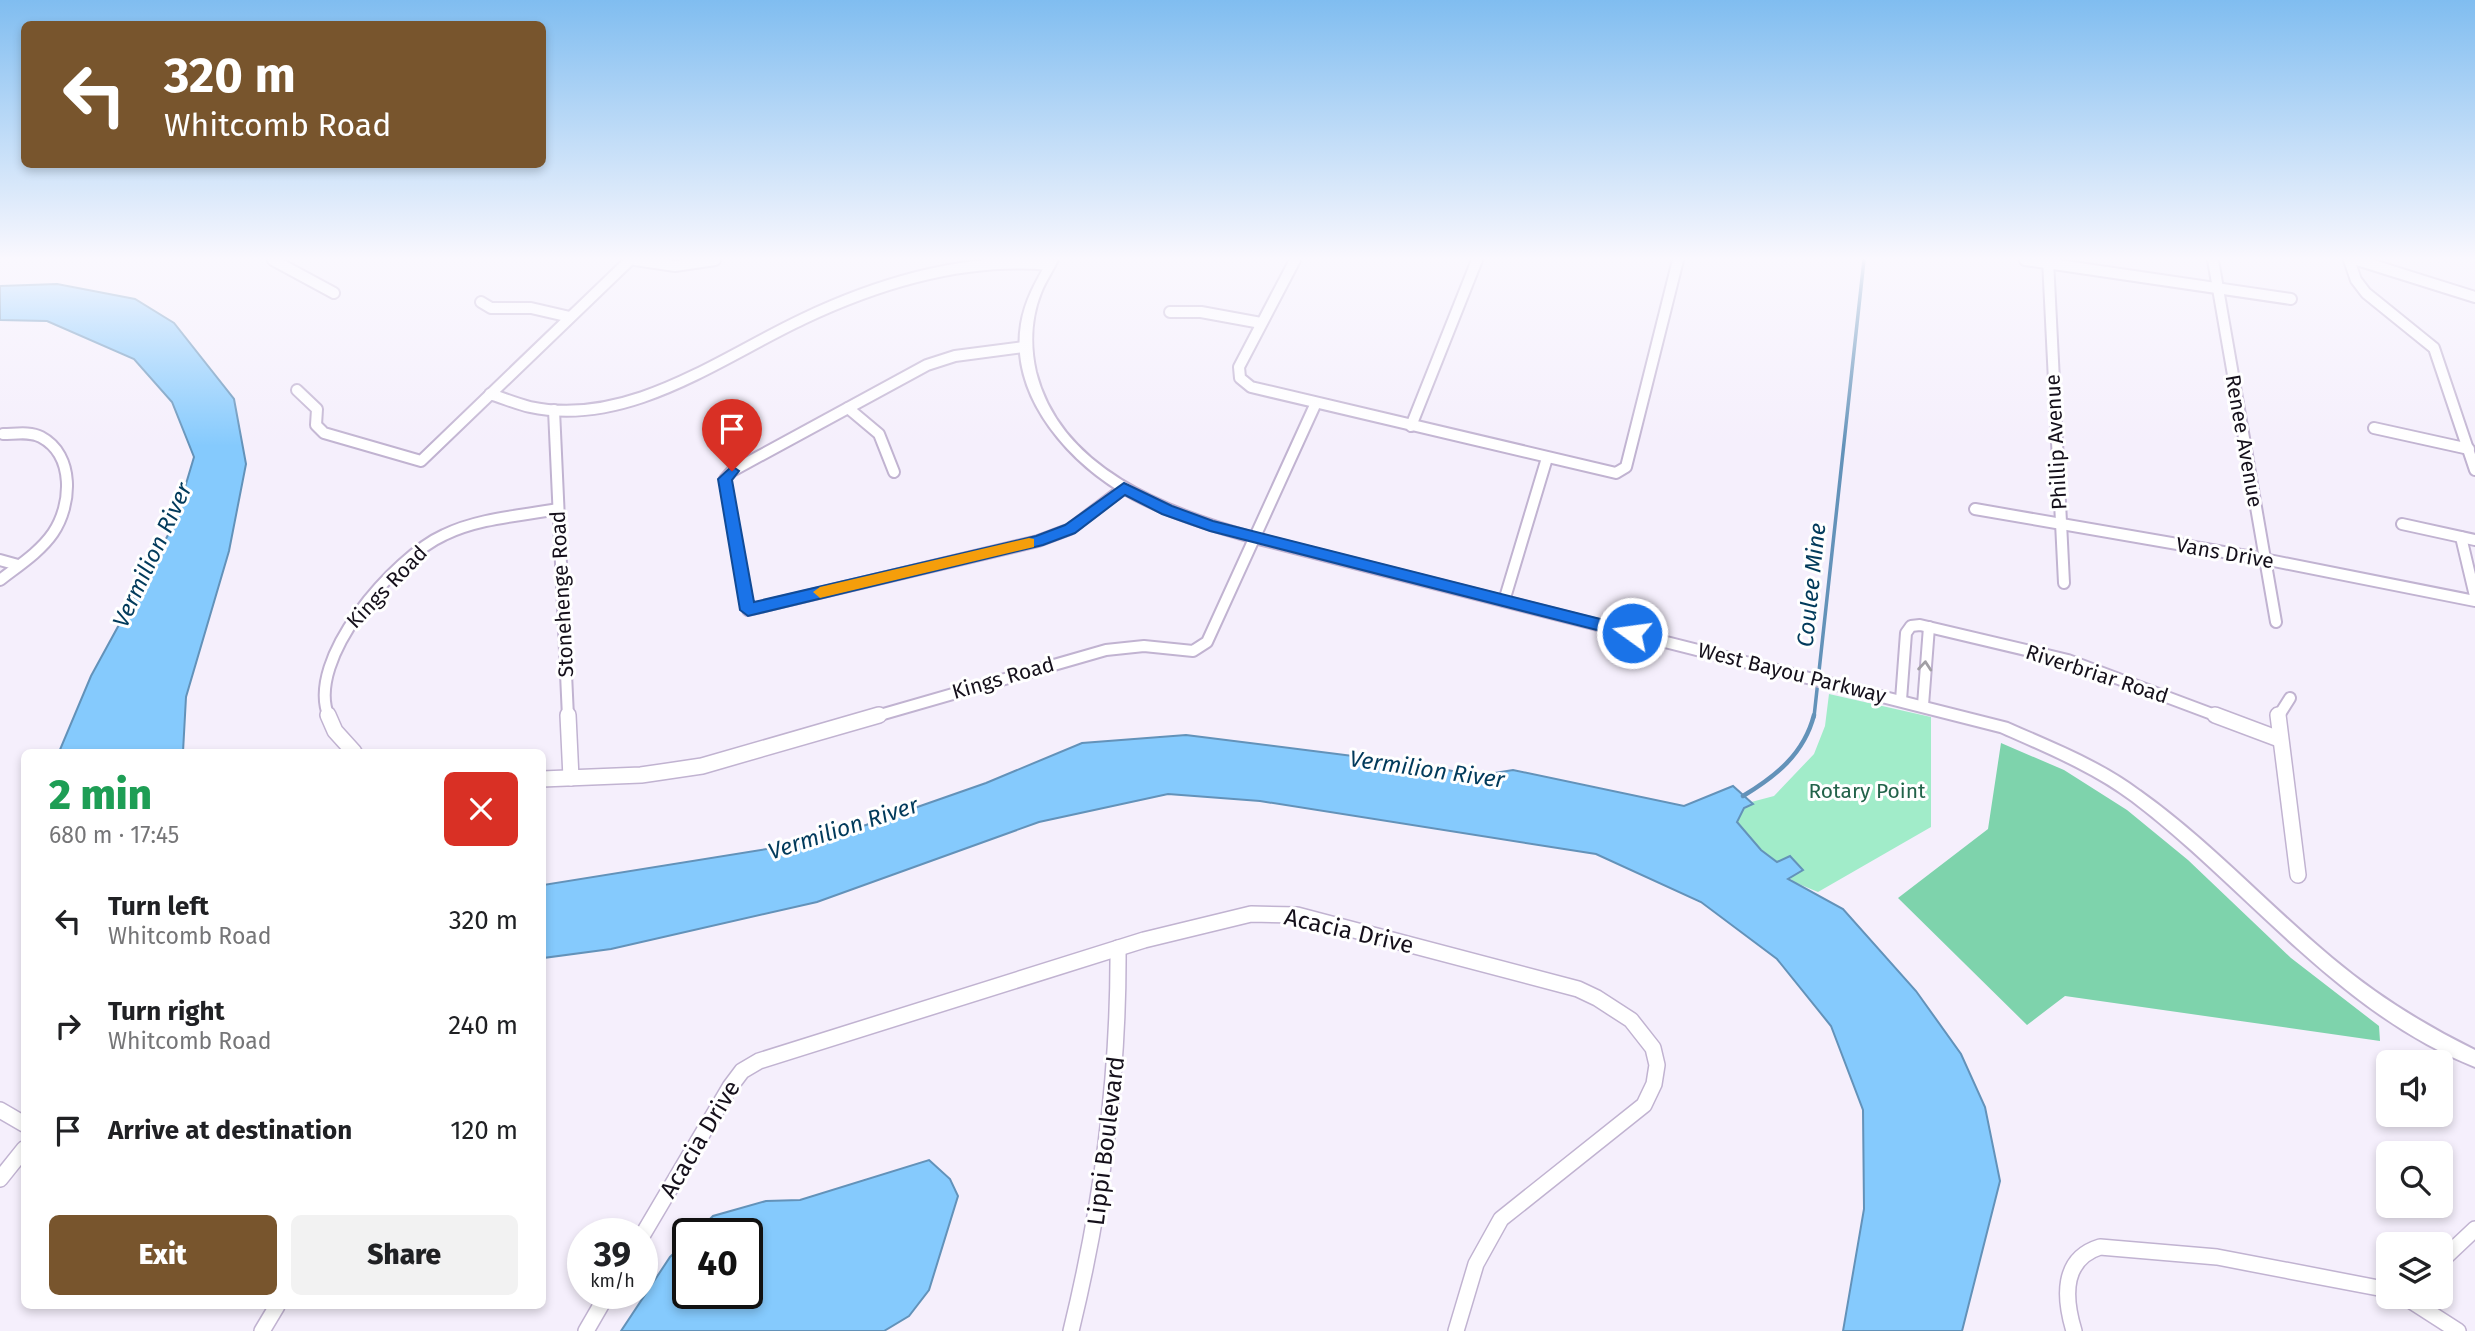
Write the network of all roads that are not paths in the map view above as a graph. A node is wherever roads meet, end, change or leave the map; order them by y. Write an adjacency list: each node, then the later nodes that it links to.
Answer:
1 (565, 322): 13 (street)
2 (798, 322): 16 (street)
3 (1027, 322): 11 (street, West Bayou Parkway)
4 (1256, 322): 10 (street)
5 (1452, 322): 17 (street)
6 (1662, 322): 21 (street)
7 (2051, 322): 27 (street, Phillip Avenue)
8 (2224, 322): 32 (street, Renee Avenue)
9 (2405, 322): 20 (street)
10 (1261, 323): 14 (street)
11 (1024, 347): 15 (street); 24 (street, West Bayou Parkway)
12 (297, 390): 13 (street)
13 (489, 394): 16 (street)
14 (1315, 405): 17 (street); 30 (street, Kings Road)
15 (848, 408): 23 (street); 24 (street)
16 (554, 410): 25 (street, Stonehenge Road)
17 (1411, 426): 21 (street)
18 (2374, 428): 20 (street)
19 (3, 434): 34 (street)
20 (2469, 449): 22 (street)
21 (1547, 458): 38 (street)
22 (2475, 470)
23 (894, 472)
24 (1124, 488): 30 (street, West Bayou Parkway)
25 (558, 509): 46 (street, Kings Road); 47 (street, Stonehenge Road)
26 (1975, 509): 27 (street, Vans Drive)
27 (2060, 524): 32 (street, Vans Drive); 36 (street, Phillip Avenue)
28 (2402, 524): 29 (street)
29 (2461, 537): 31 (street); 37 (street)
30 (1254, 538): 38 (street, West Bayou Parkway); 47 (street, Kings Road)
31 (2475, 540)
32 (2264, 559): 39 (street, Vans Drive); 40 (street, Renee Avenue)
33 (0, 560): 34 (street)
34 (18, 565): 35 (street)
35 (0, 580)
36 (2064, 583)
37 (2475, 596)
38 (1504, 601): 43 (street, West Bayou Parkway)
39 (2475, 601)
40 (2276, 622)
41 (1928, 627): 43 (street, Riverbriar Road); 44 (street, one-way to 41); 45 (street, Riverbriar Road)
42 (2290, 698): 45 (street)
43 (1901, 700): 44 (street, West Bayou Parkway)
44 (1923, 705): 51 (street, West Bayou Parkway)
45 (2279, 739): 49 (street)
46 (351, 749)
47 (571, 778): 48 (street, Kings Road)
48 (546, 779)
49 (2298, 875)
50 (1118, 948): 56 (street, Acacia Drive); 65 (street, Lippi Boulevard); 66 (street, Acacia Drive)
51 (2475, 1059)
52 (0, 1111): 53 (street)
53 (21, 1122)
54 (21, 1153): 55 (street)
55 (0, 1178)
56 (653, 1218)
57 (2475, 1229): 58 (street)
58 (2453, 1250)
59 (2376, 1288): 67 (street)
60 (275, 1309): 63 (street)
61 (599, 1309): 64 (street)
62 (2433, 1309): 68 (street)
63 (262, 1331)
64 (586, 1331)
65 (1072, 1331)
66 (1456, 1331)
67 (2074, 1331)
68 (2458, 1331)

